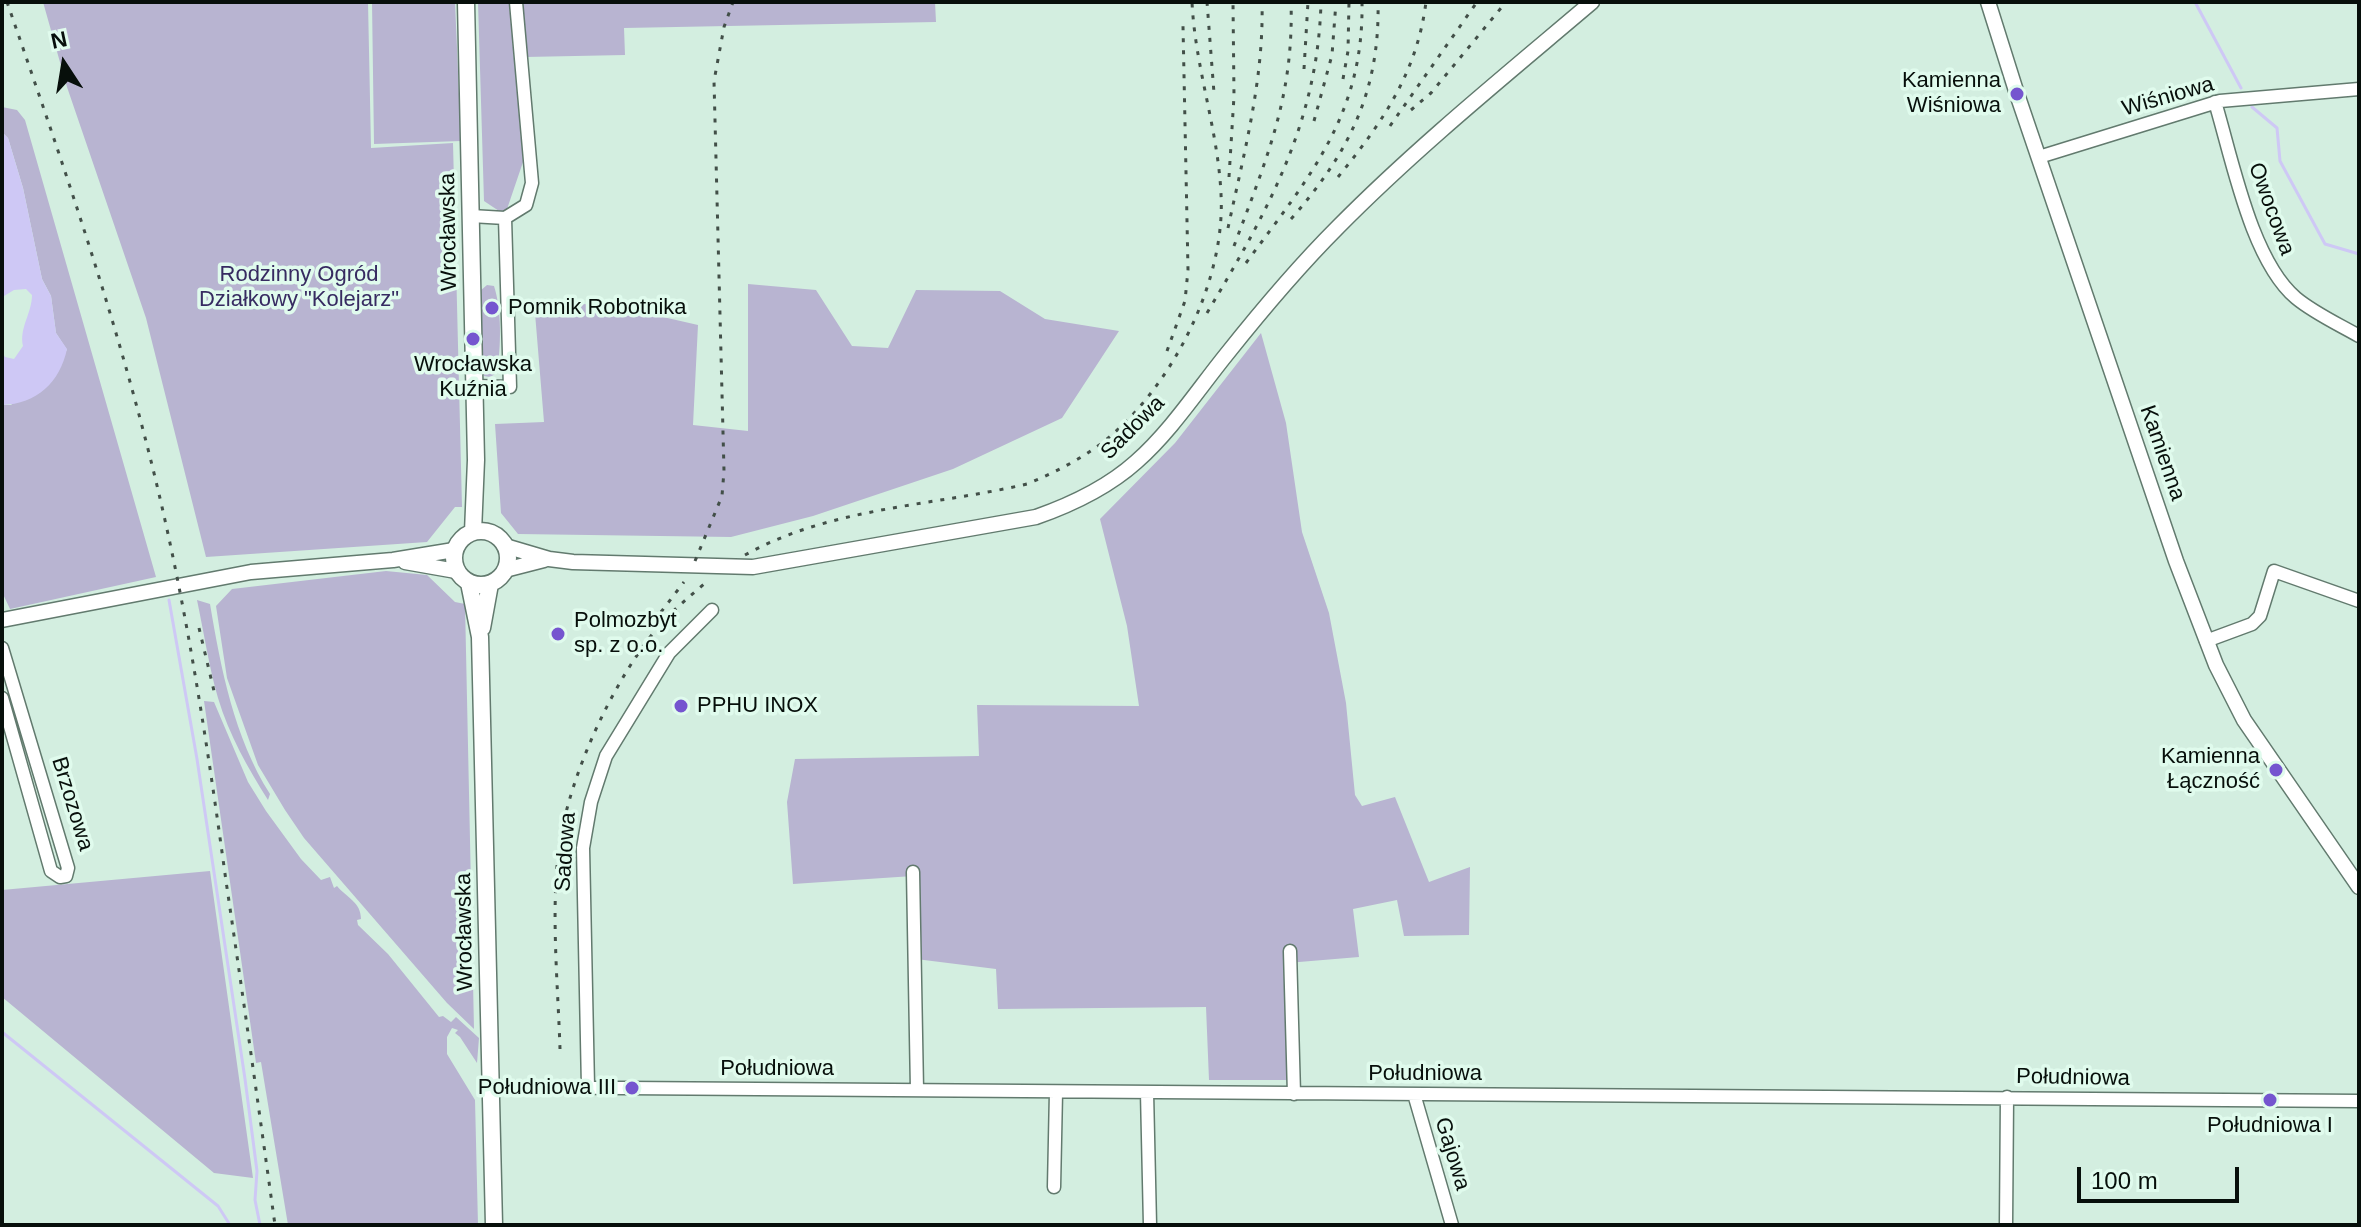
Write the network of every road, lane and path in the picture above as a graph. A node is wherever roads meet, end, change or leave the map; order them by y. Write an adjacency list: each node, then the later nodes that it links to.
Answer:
1 (466, 2): 8 (main road, Wrocławska)
2 (516, 2): 9 (street)
3 (1592, 2): 15 (street, Sadowa)
4 (1988, 2): 7 (street, Kamienna)
5 (2359, 89): 6 (street, Wiśniowa)
6 (2215, 102): 7 (street, Wiśniowa); 10 (street, Owocowa)
7 (2039, 157): 24 (street, Kamienna)
8 (471, 216): 9 (street); 11 (main road, Wrocławska)
9 (505, 218): 11 (street)
10 (2359, 336)
11 (474, 386): 12 (main road, Wrocławska)
12 (481, 532): 13 (main road); 14 (main road)
13 (505, 546): 15 (street, Sadowa); 17 (main road)
14 (454, 550): 16 (street); 18 (main road)
15 (549, 559): 17 (street, Sadowa)
16 (393, 560): 18 (street); 22 (street)
17 (505, 570): 19 (main road)
18 (463, 577): 19 (main road); 23 (main road, Wrocławska)
19 (490, 584): 23 (main road, Wrocławska)
20 (2359, 601): 24 (street)
21 (712, 610): 31 (street, Sadowa)
22 (2, 620)
23 (480, 637): 30 (main road, Wrocławska)
24 (2206, 641): 28 (street, Kamienna)
25 (2, 648): 26 (street, Brzozowa)
26 (2, 698)
27 (913, 872): 32 (street)
28 (2359, 887)
29 (1290, 951): 35 (street)
30 (494, 1087): 31 (street, Południowa); 40 (main road, Wrocławska)
31 (582, 1087): 32 (street, Południowa)
32 (917, 1090): 33 (street, Południowa)
33 (1056, 1092): 34 (street, Południowa); 39 (street)
34 (1147, 1092): 35 (street, Południowa); 41 (street)
35 (1294, 1094): 36 (street, Południowa)
36 (1414, 1094): 37 (street, Południowa); 42 (street, Gajowa)
37 (2007, 1097): 38 (street, Południowa); 43 (street)
38 (2359, 1101)
39 (1054, 1187)
40 (494, 1225)
41 (1150, 1225)
42 (1452, 1225)
43 (2006, 1225)

